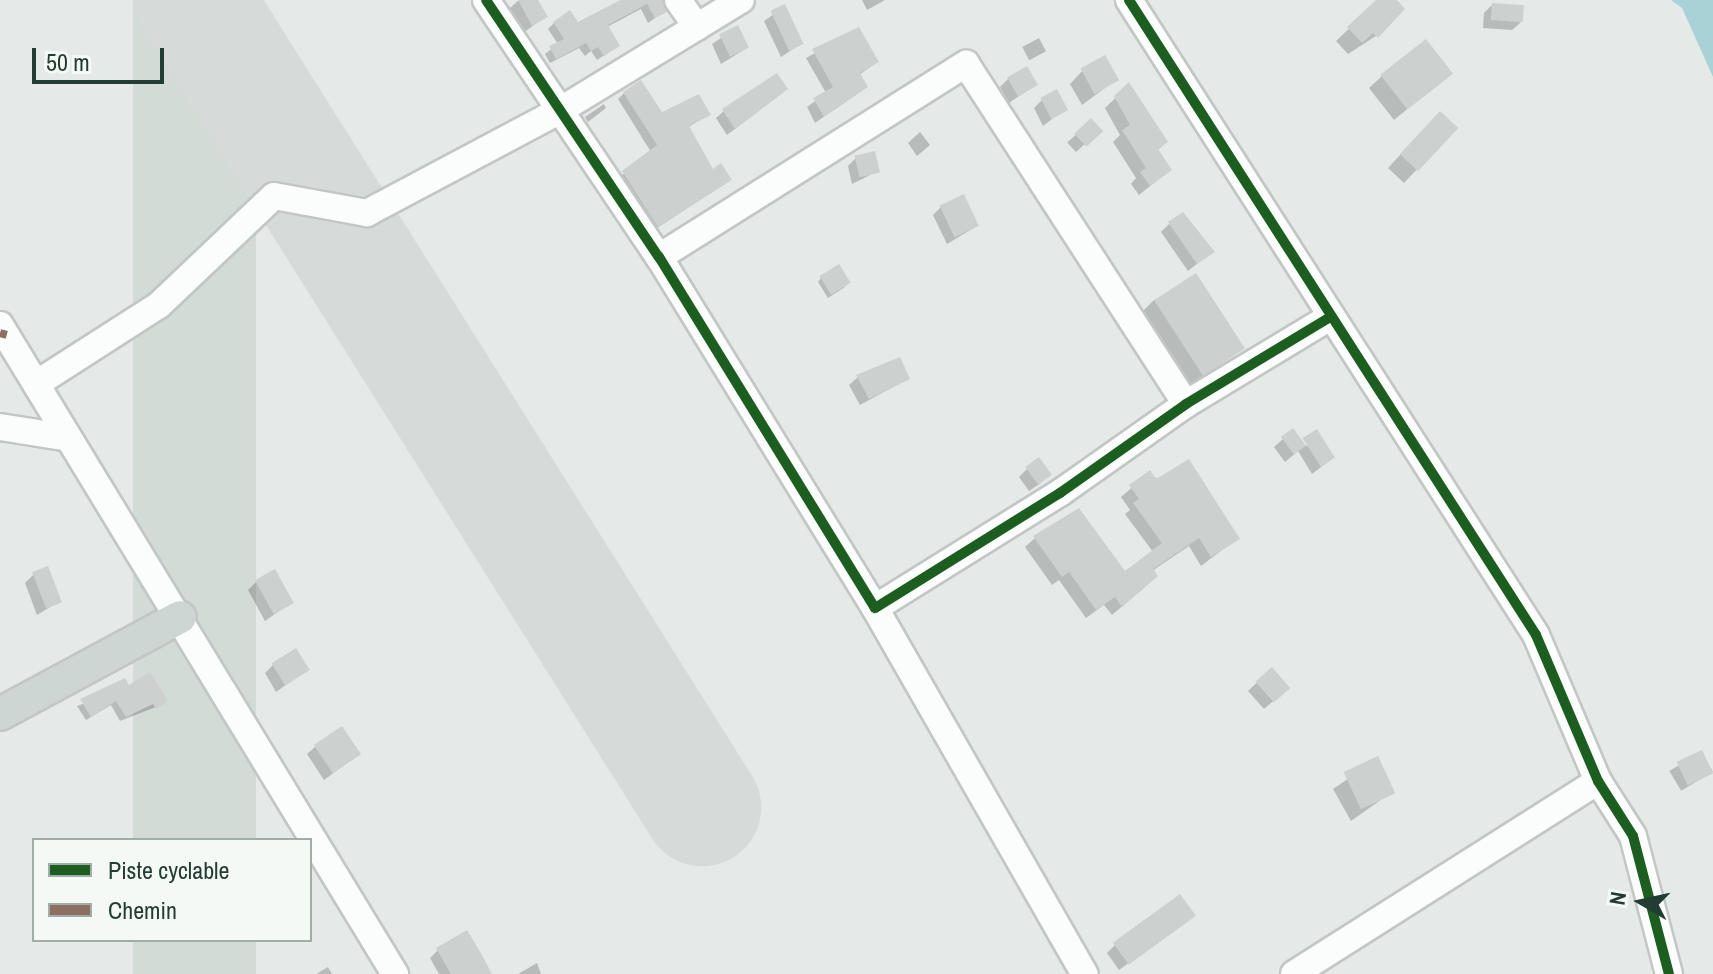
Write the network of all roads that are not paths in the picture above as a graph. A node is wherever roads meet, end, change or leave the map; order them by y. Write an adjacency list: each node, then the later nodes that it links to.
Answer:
1 (486, 0): 6 (street)
2 (678, 0): 5 (street)
3 (741, 0): 5 (street)
4 (1129, 0): 8 (street)
5 (697, 27): 6 (street)
6 (559, 111): 7 (street); 10 (street)
7 (659, 257): 11 (street); 14 (street)
8 (1330, 317): 11 (street); 17 (street)
9 (0, 325): 10 (street)
10 (36, 384): 13 (street)
11 (1186, 404): 14 (street)
12 (0, 427): 13 (street)
13 (64, 437): 15 (street)
14 (875, 608): 19 (street)
15 (180, 617): 16 (main road); 18 (street)
16 (0, 714)
17 (1598, 781): 20 (street); 21 (street)
18 (395, 974)
19 (1085, 974)
20 (1294, 974)
21 (1669, 974)

